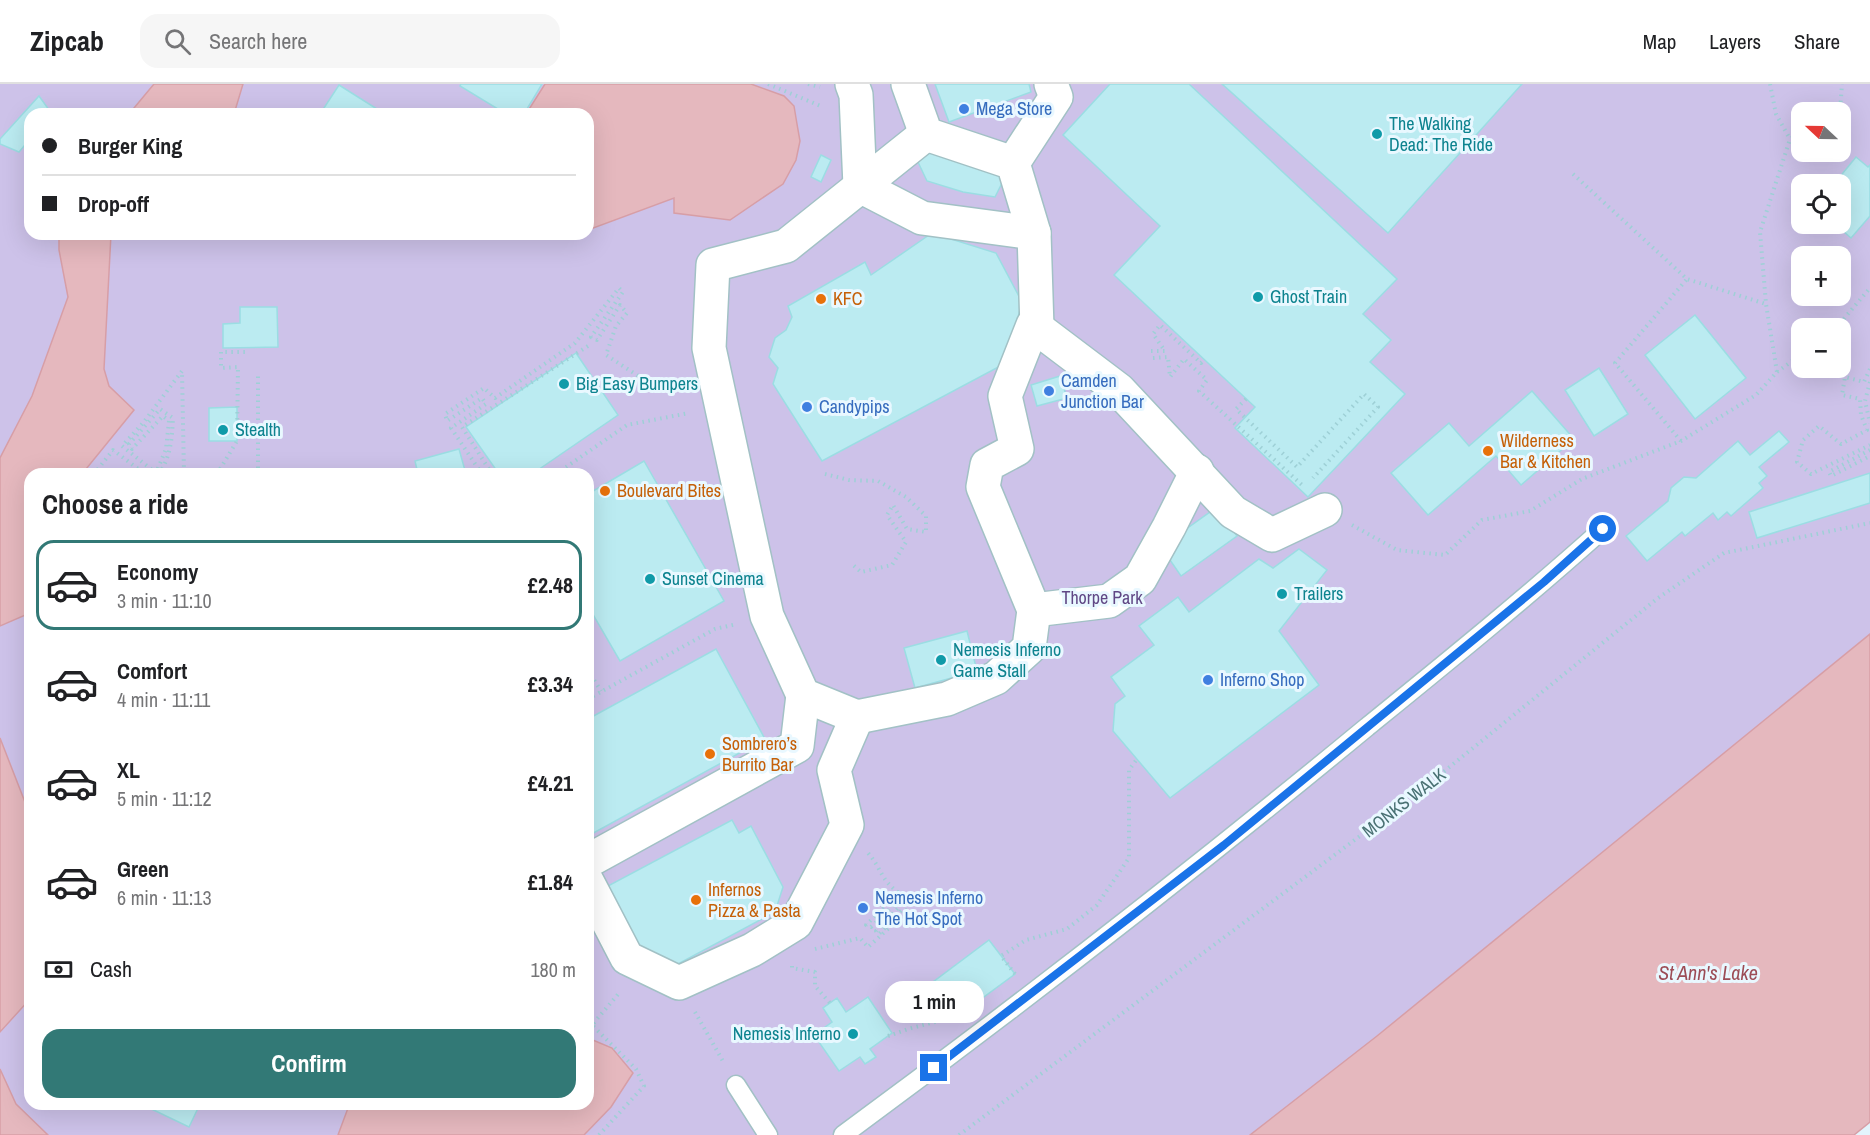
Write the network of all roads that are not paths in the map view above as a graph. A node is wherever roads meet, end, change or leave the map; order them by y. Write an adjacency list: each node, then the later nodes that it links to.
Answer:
1 (908, 84): 4 (street)
2 (1052, 84): 5 (street)
3 (854, 98): 6 (street)
4 (926, 134): 5 (street); 6 (street)
5 (1013, 163): 7 (street)
6 (860, 186): 7 (street); 13 (street)
7 (1034, 233): 8 (street)
8 (1037, 328): 9 (street); 12 (street)
9 (1197, 471): 10 (street); 12 (street)
10 (1315, 499)
11 (1603, 529): 21 (lane)
12 (1034, 610): 14 (street)
13 (803, 695): 14 (street); 15 (street)
14 (857, 717): 16 (street)
15 (797, 746): 16 (street); 17 (street)
16 (834, 770): 18 (street)
17 (594, 858)
18 (594, 895)
19 (736, 1085): 20 (lane)
20 (768, 1135)
21 (843, 1135)

